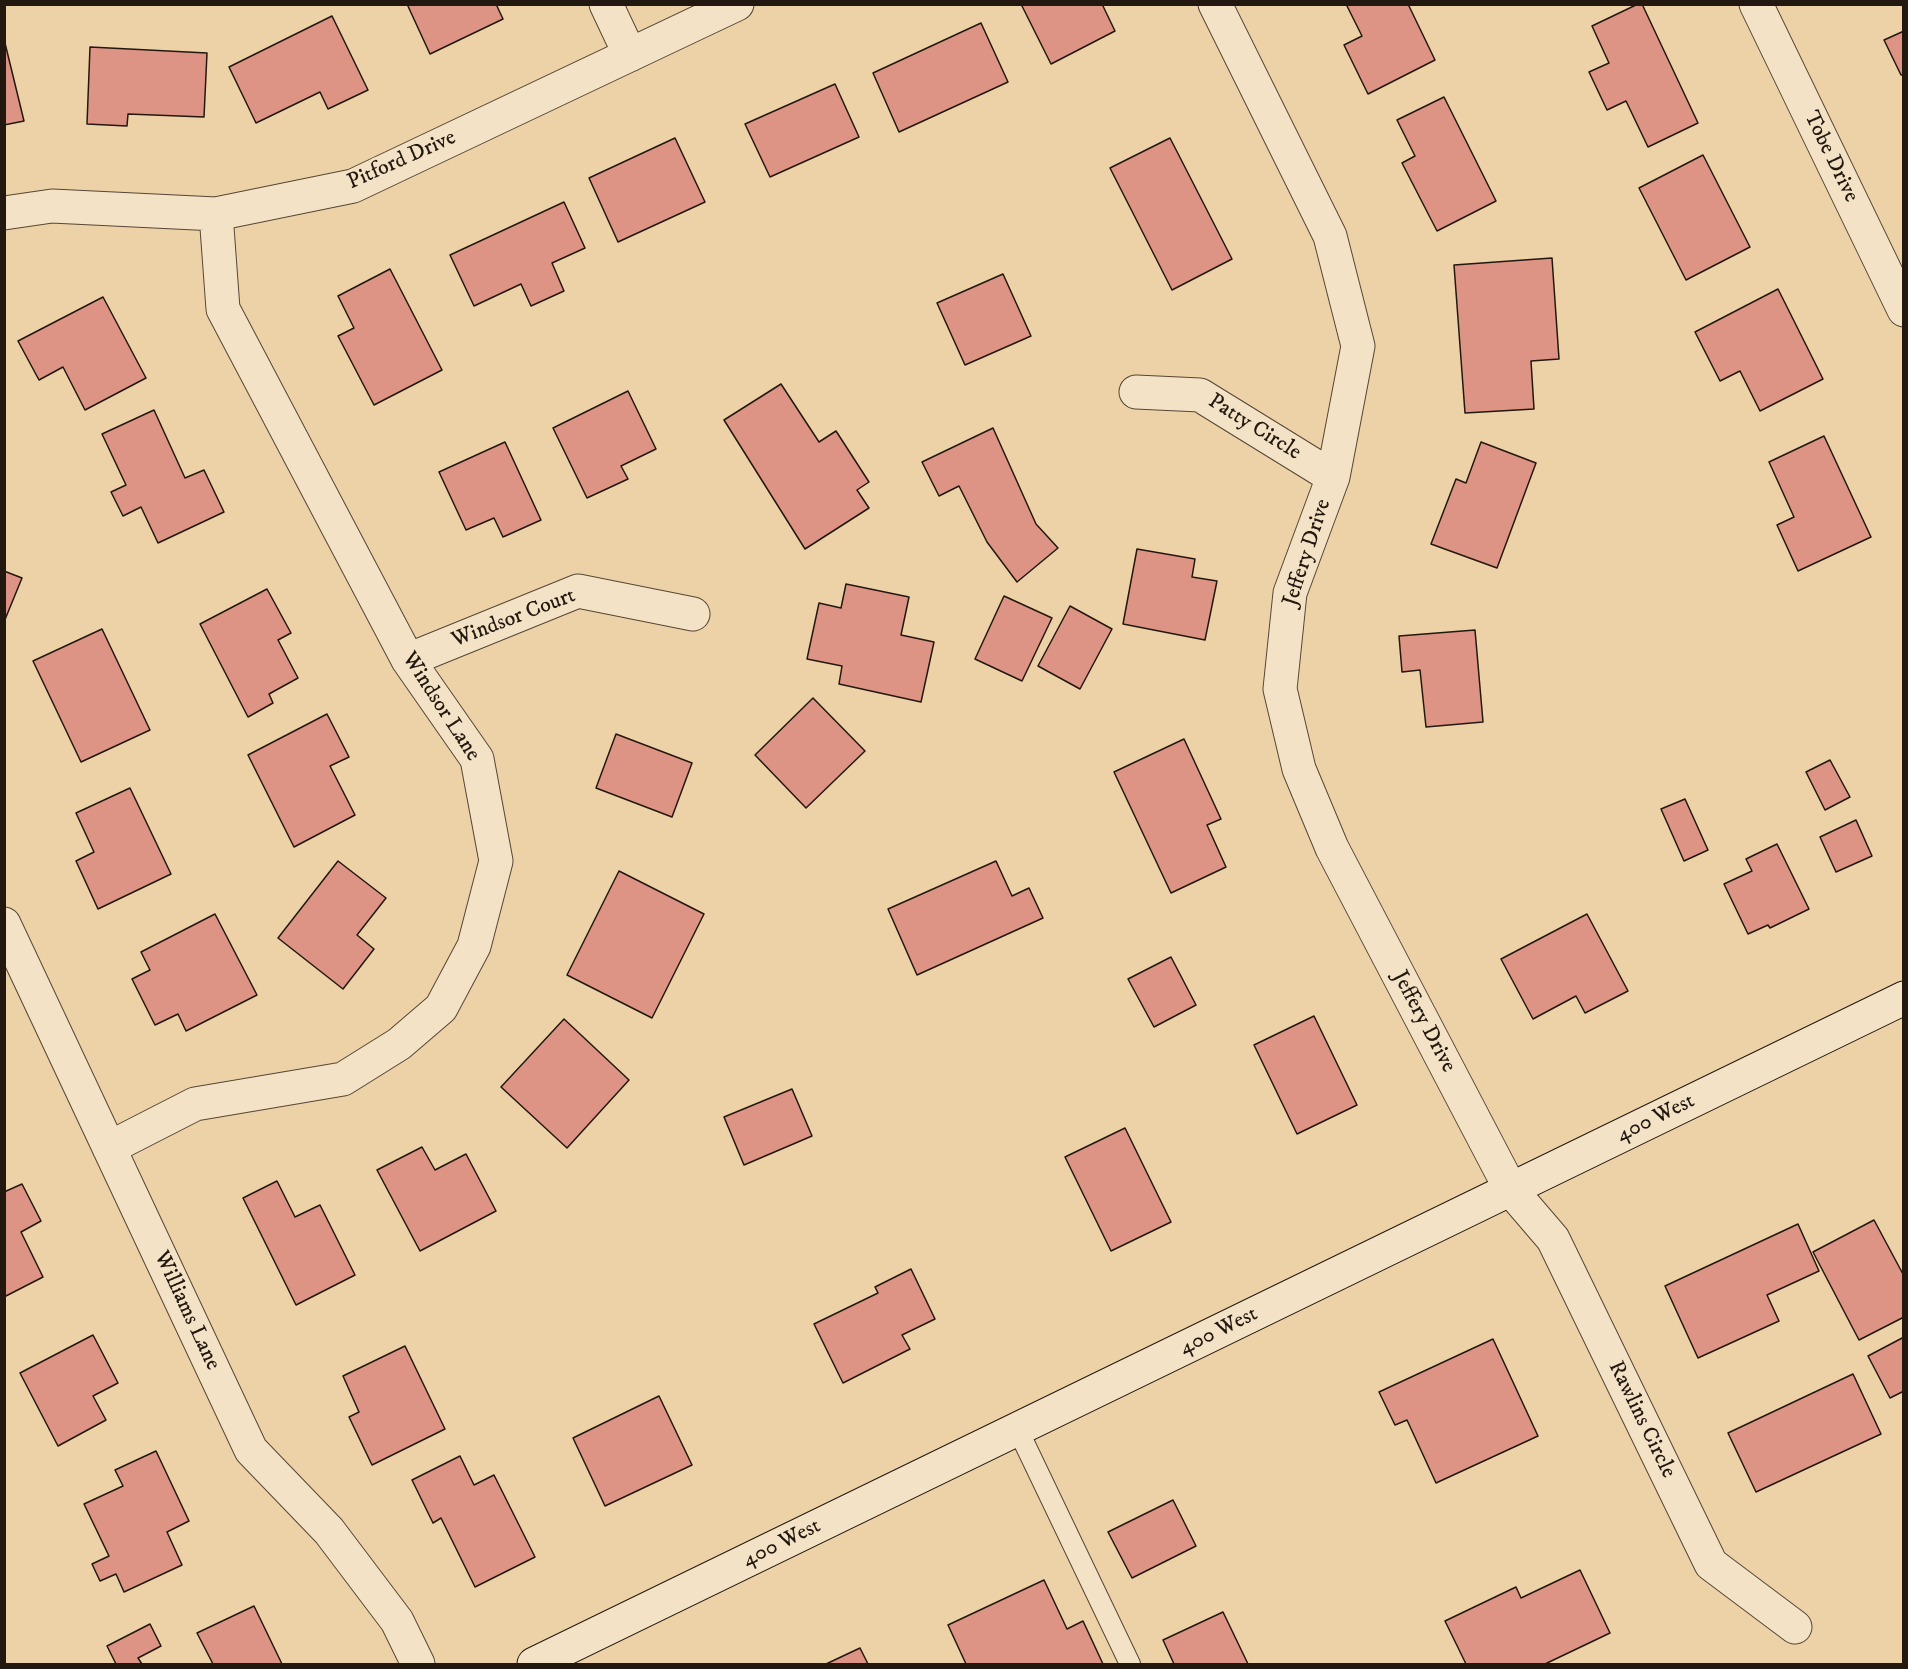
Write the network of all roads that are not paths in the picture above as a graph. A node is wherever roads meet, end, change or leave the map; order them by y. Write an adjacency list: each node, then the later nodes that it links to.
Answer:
1 (606, 4): 5 (street)
2 (737, 4): 5 (street, Pitford Drive)
3 (1215, 4): 10 (street, Jeffery Drive)
4 (1756, 4): 8 (street, Tobe Drive)
5 (630, 55): 7 (street, Pitford Drive)
6 (4, 213): 7 (street, Pitford Drive)
7 (216, 214): 12 (street, Windsor Lane)
8 (1904, 309)
9 (1136, 392): 10 (street, Patty Circle)
10 (1333, 477): 16 (street, Jeffery Drive)
11 (693, 614): 12 (street, Windsor Court)
12 (408, 660): 15 (street, Windsor Lane)
13 (4, 924): 15 (street, Williams Lane)
14 (1904, 998): 16 (street, 400 West)
15 (110, 1148): 19 (street, Williams Lane)
16 (1510, 1190): 17 (street, 400 West); 18 (street, Rawlins Circle)
17 (1018, 1430): 20 (street, 400 West); 21 (lane)
18 (1795, 1627)
19 (418, 1665)
20 (534, 1665)
21 (1130, 1665)

